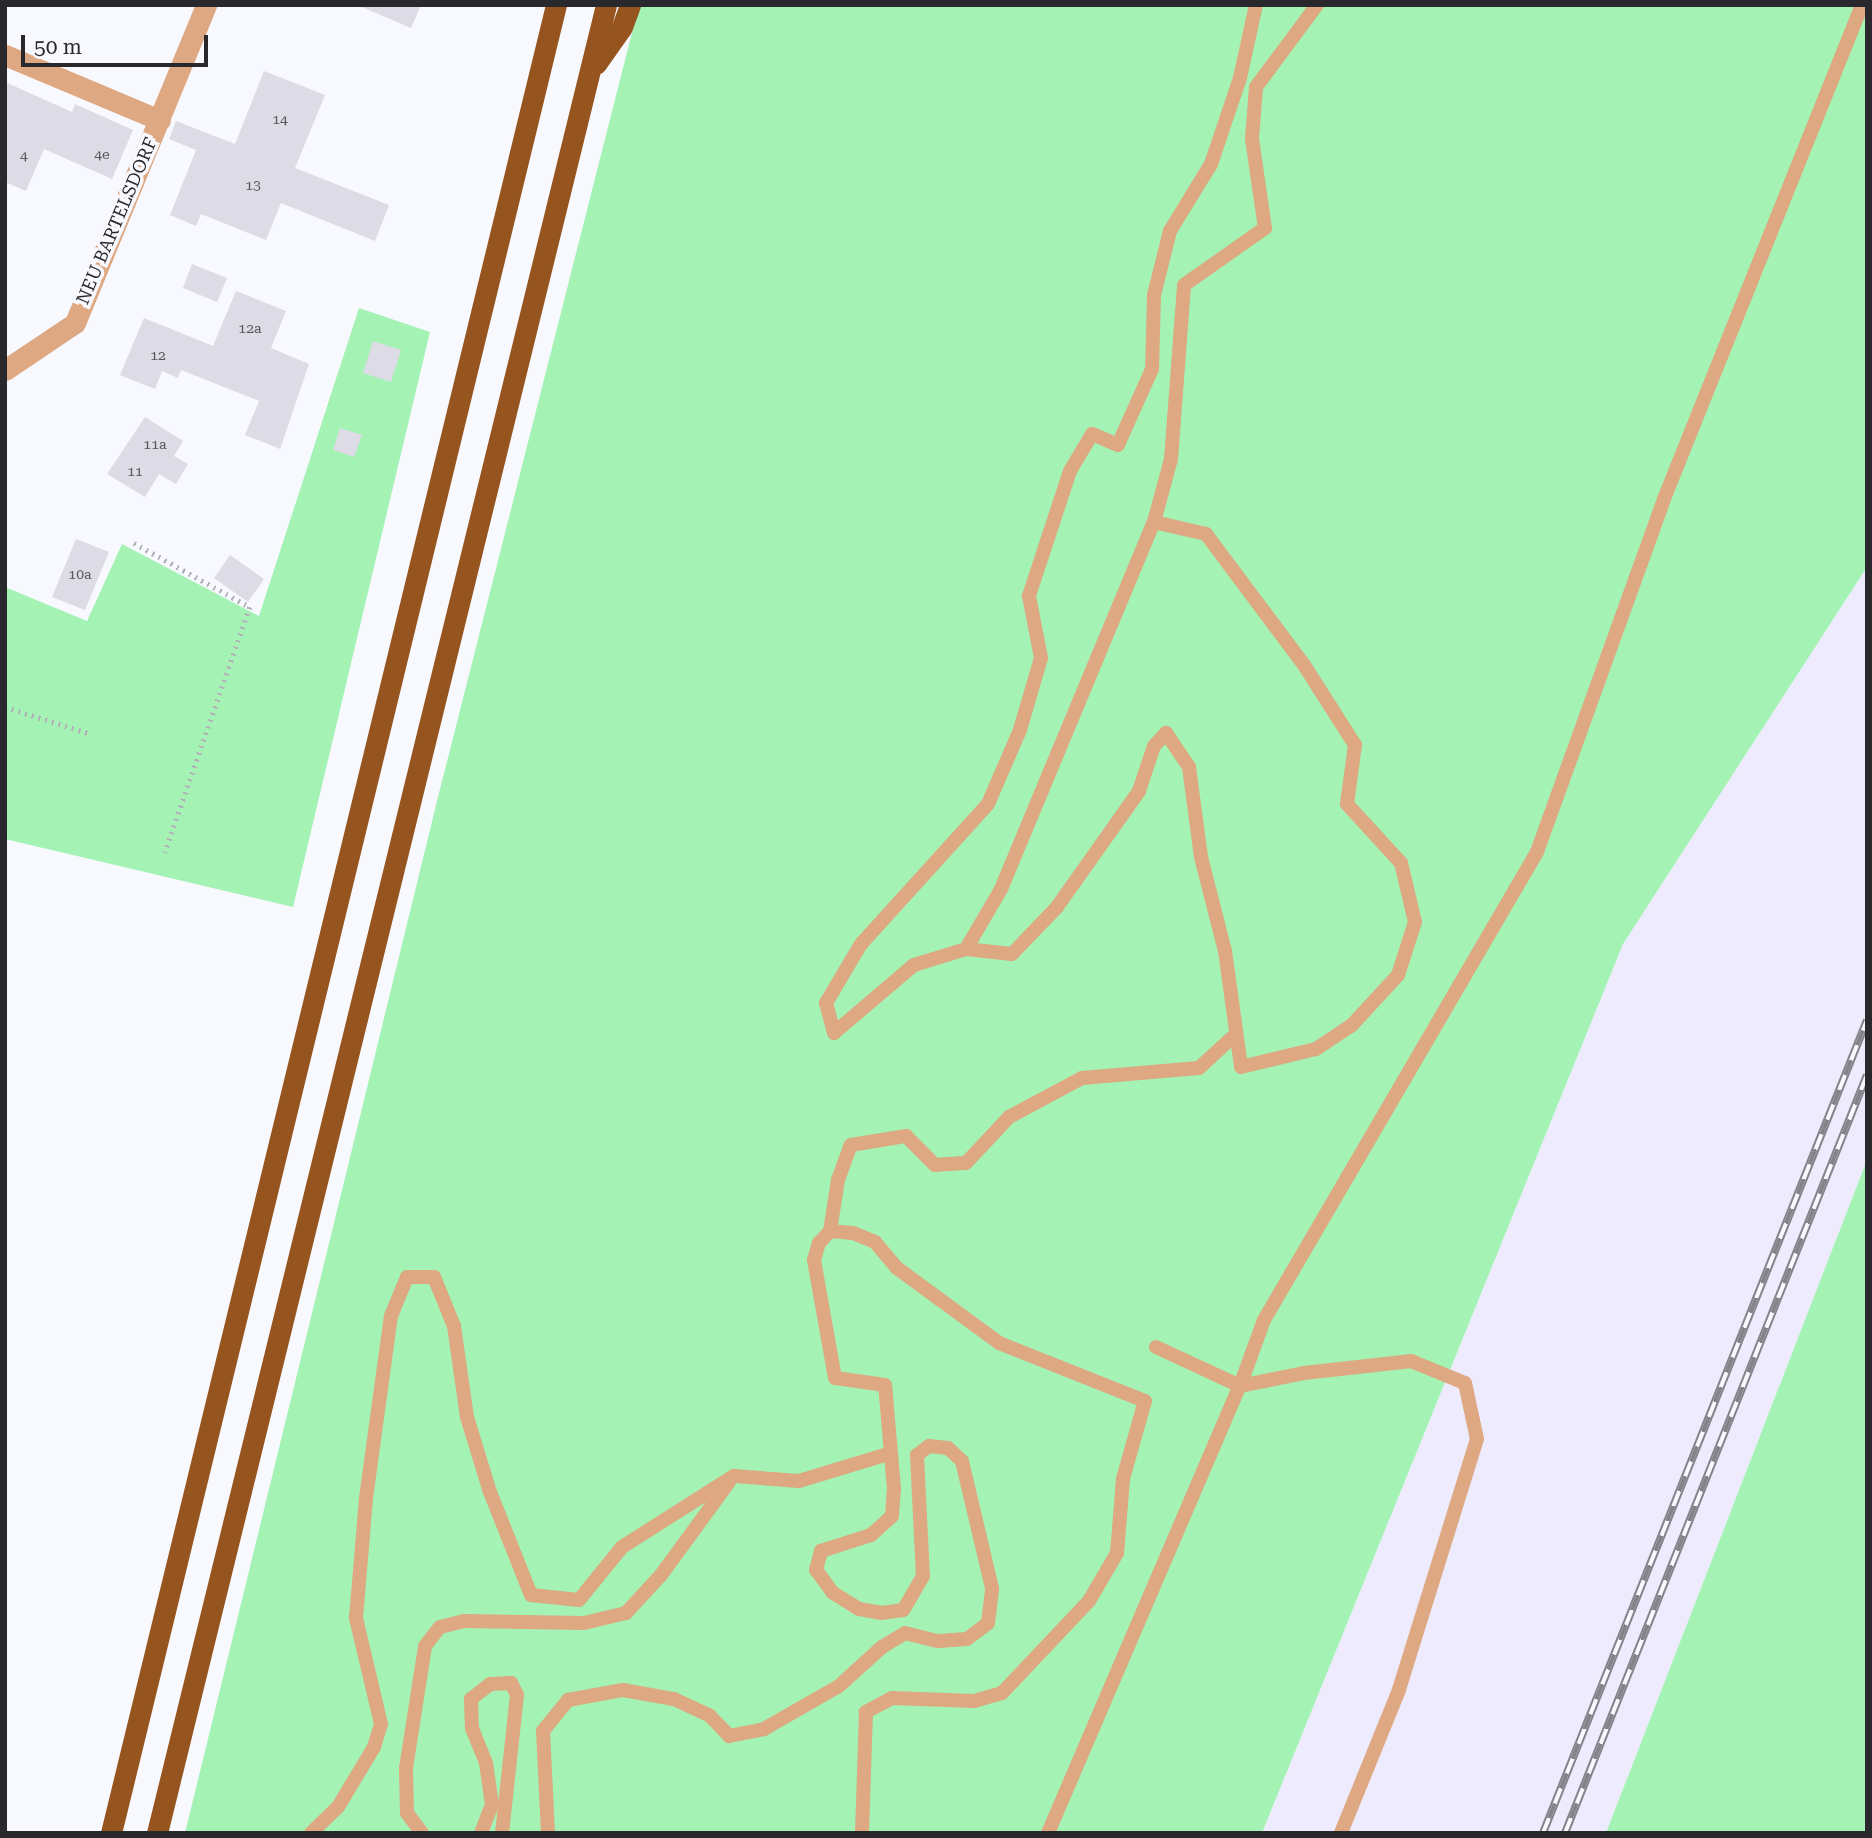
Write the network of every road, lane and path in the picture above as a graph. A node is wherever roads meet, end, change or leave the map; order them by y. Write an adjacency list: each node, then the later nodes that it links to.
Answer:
1 (206, 5): 10 (street, NEU BARTELSDORF)
2 (556, 5): 24 (highway)
3 (606, 5): 9 (highway)
4 (630, 5): 9 (highway)
5 (1256, 5): 17 (lane)
6 (1317, 5): 12 (lane)
7 (1862, 5): 21 (lane)
8 (5, 55): 10 (street, NEU BARTELSDORF)
9 (587, 77): 25 (highway)
10 (160, 120): 11 (street, NEU BARTELSDORF)
11 (5, 370)
12 (1154, 522): 17 (lane); 18 (lane)
13 (134, 543): 16 (path)
14 (5, 707): 15 (path)
15 (88, 733)
16 (165, 853)
17 (966, 949): 18 (lane)
18 (1236, 1034): 19 (lane)
19 (830, 1231): 22 (lane); 31 (lane)
20 (1156, 1347): 21 (lane)
21 (1240, 1386): 32 (lane); 33 (lane)
22 (888, 1454): 23 (lane); 30 (lane)
23 (734, 1476): 26 (lane); 27 (lane)
24 (111, 1833)
25 (157, 1833)
26 (311, 1833)
27 (422, 1833)
28 (481, 1833): 29 (lane)
29 (502, 1833)
30 (548, 1833)
31 (862, 1833)
32 (1048, 1833)
33 (1341, 1833)

